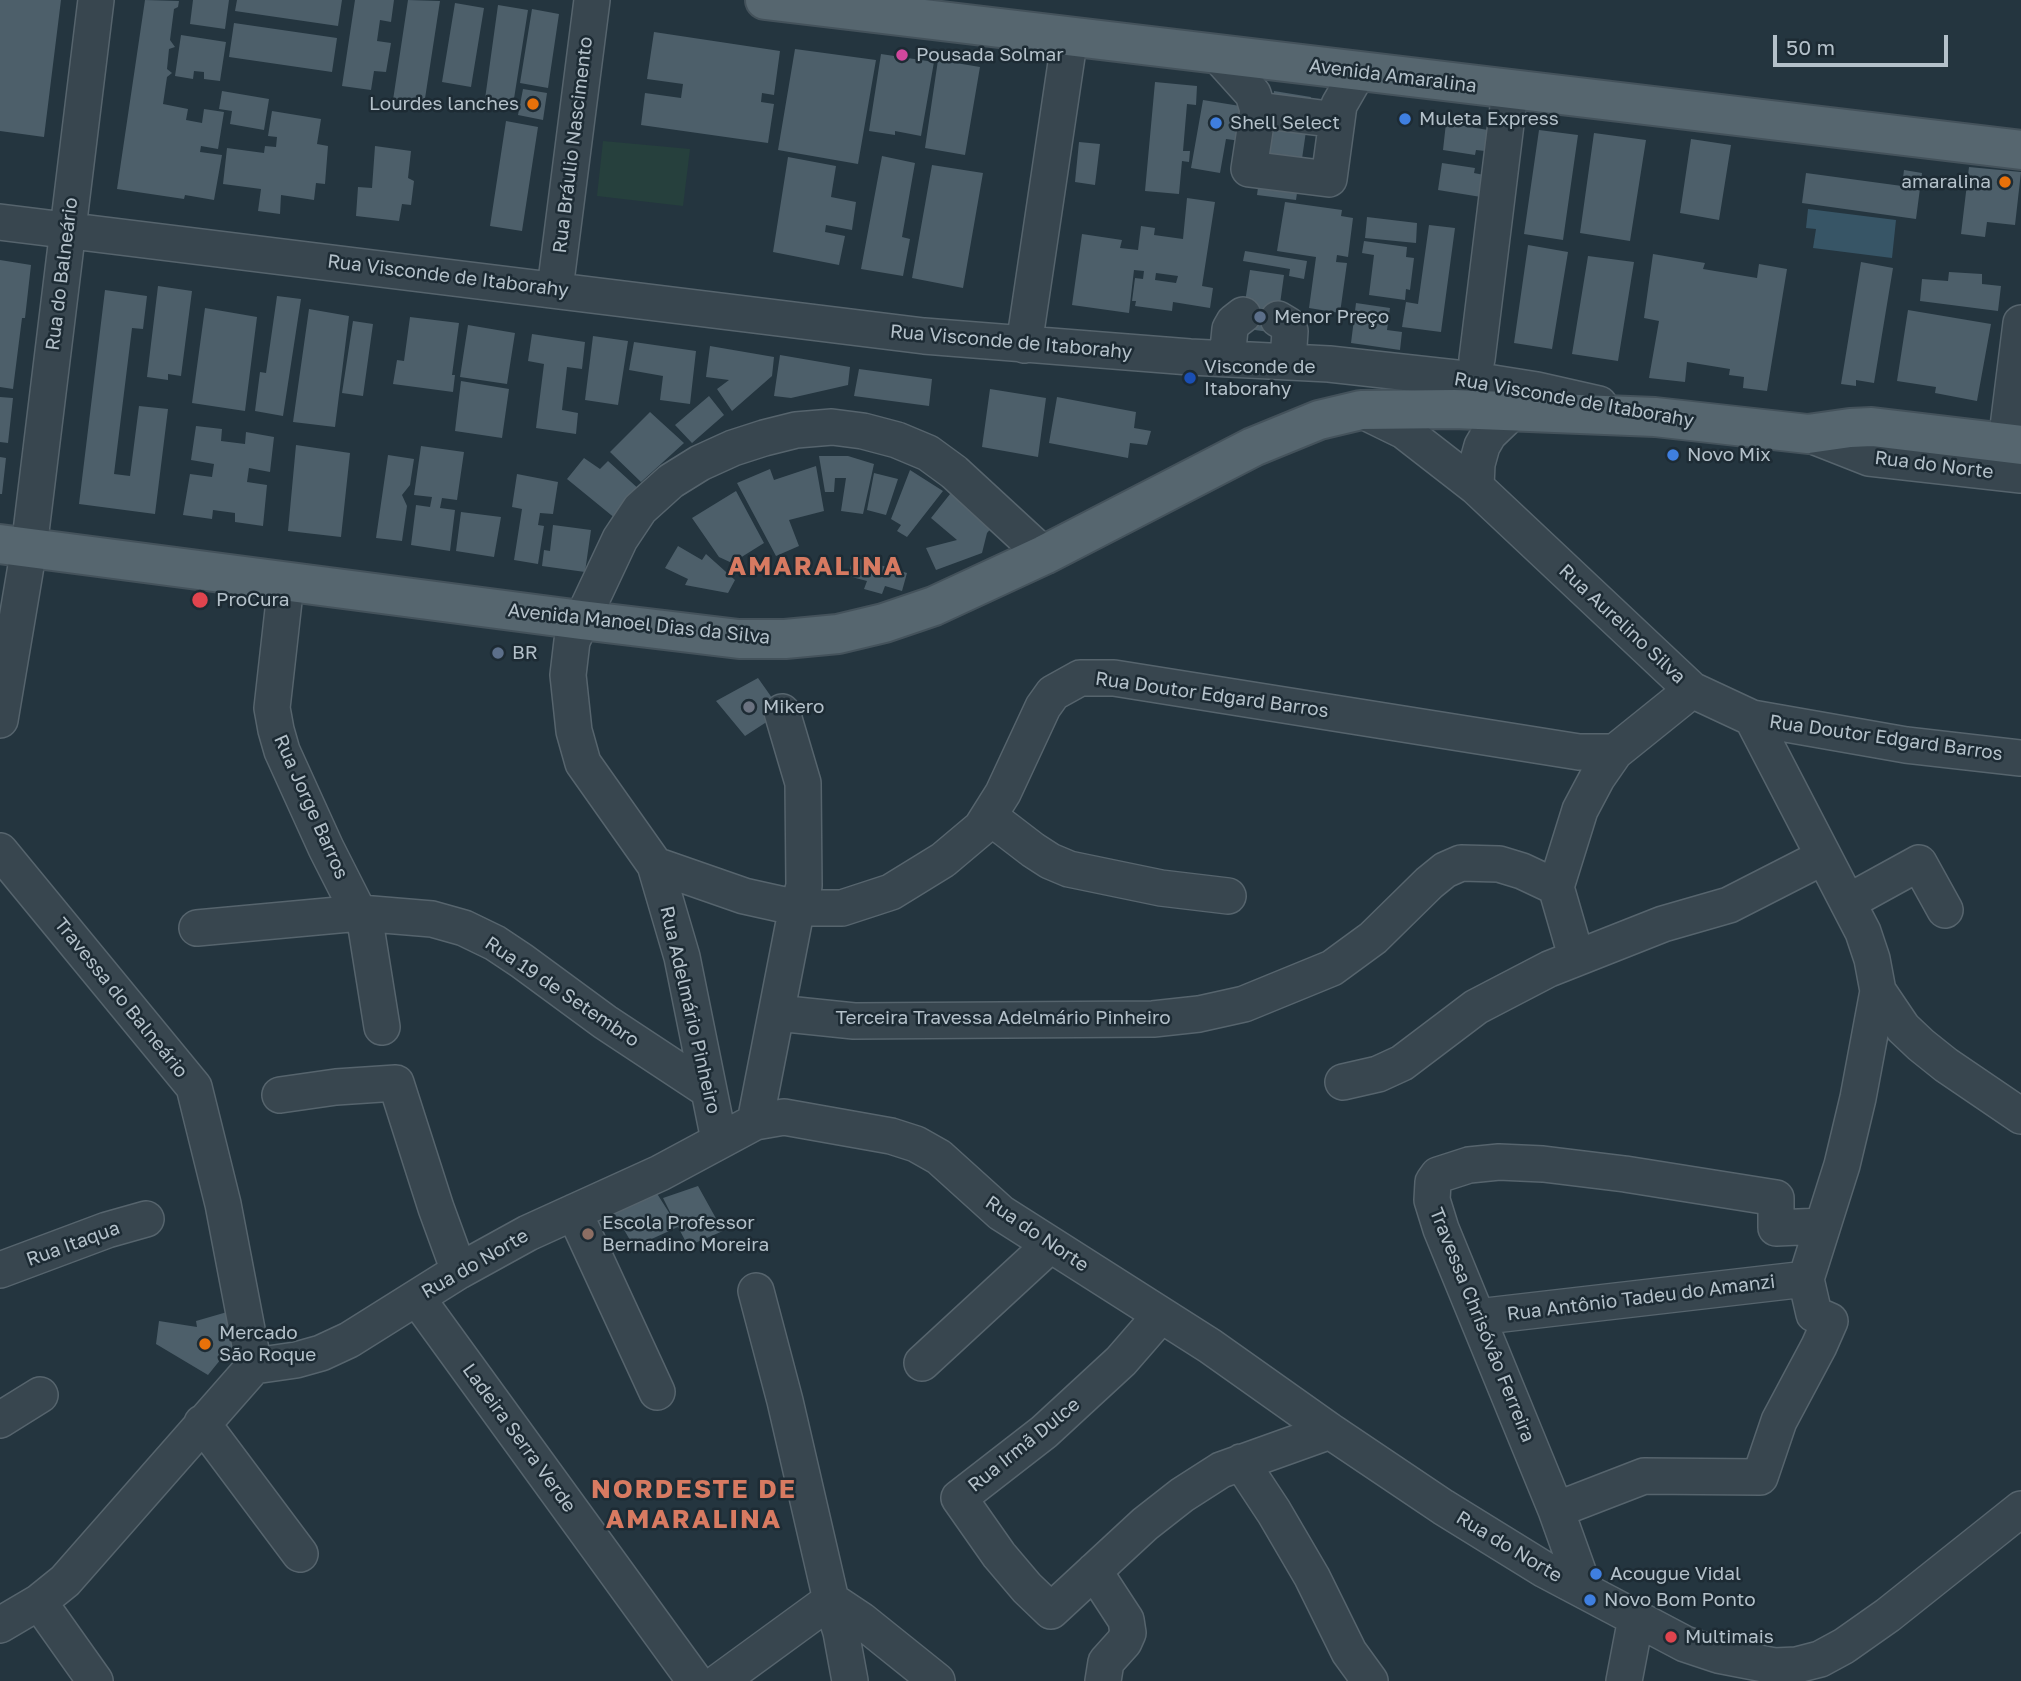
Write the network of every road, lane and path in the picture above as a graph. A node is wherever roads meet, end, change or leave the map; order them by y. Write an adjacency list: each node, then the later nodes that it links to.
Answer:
1 (96, 0): 12 (street, Rua do Balneário)
2 (592, 0): 13 (street, Rua Bráulio Nascimento)
3 (765, 0): 4 (main road, Avenida Amaralina)
4 (1070, 36): 5 (main road, Avenida Amaralina); 17 (street)
5 (1217, 54): 6 (main road, Avenida Amaralina); 8 (street)
6 (1358, 72): 7 (main road, Avenida Amaralina); 9 (street)
7 (1510, 90): 10 (main road, Avenida Amaralina); 19 (street)
8 (1258, 110): 9 (street); 9 (street)
9 (1337, 120)
10 (2021, 150)
11 (0, 222): 12 (street, Rua Visconde de Itaborahy)
12 (68, 230): 13 (street, Rua Visconde de Itaborahy); 26 (street, Rua do Balneário)
13 (555, 289): 17 (street, Rua Visconde de Itaborahy)
14 (1243, 315): 18 (street)
15 (1278, 319): 20 (street)
16 (2021, 323): 24 (street)
17 (1024, 345): 18 (street, Rua Visconde de Itaborahy)
18 (1227, 359): 20 (street, Rua Visconde de Itaborahy)
19 (1477, 359)
20 (1288, 362): 23 (street, Rua Visconde de Itaborahy)
21 (1361, 410): 22 (main road, Avenida Manoel Dias da Silva); 25 (street, Rua Aurelino Silva); 27 (main road, Avenida Manoel Dias da Silva)
22 (1514, 410): 23 (main road, Avenida Manoel Dias da Silva); 25 (street)
23 (1655, 417): 24 (main road, Rua Visconde de Itaborahy)
24 (2016, 455)
25 (1476, 487): 30 (street, Rua Aurelino Silva)
26 (15, 546): 28 (main road, Avenida Manoel Dias da Silva); 33 (street)
27 (1044, 555): 29 (main road, Avenida Manoel Dias da Silva); 29 (street, Rua Adelmário Pinheiro)
28 (286, 583): 29 (main road, Avenida Manoel Dias da Silva); 45 (street, Rua Jorge Barros)
29 (581, 620): 39 (street, Rua Adelmário Pinheiro)
30 (1692, 690): 32 (street, Rua Aurelino Silva); 34 (street)
31 (782, 712): 43 (street)
32 (1752, 718): 35 (street, Rua Doutor Edgard Barros); 38 (street)
33 (0, 720)
34 (1615, 752): 36 (street, Rua Doutor Edgard Barros); 40 (street)
35 (2021, 758)
36 (990, 817): 41 (street); 43 (street, Rua Doutor Edgard Barros)
37 (0, 851): 69 (street, Travessa do Balneário)
38 (1823, 857): 42 (street); 47 (street)
39 (655, 864): 43 (street, Rua Doutor Edgard Barros); 52 (street, Rua Adelmário Pinheiro)
40 (1556, 887): 47 (street); 49 (street, Terceira Travessa Adelmário Pinheiro)
41 (1228, 896)
42 (1849, 902): 44 (street); 48 (street)
43 (798, 908): 49 (street)
44 (1945, 910)
45 (360, 913): 46 (street, Rua 19 de Setembro); 50 (street, Rua Jorge Barros); 52 (street, Rua 19 de Setembro)
46 (197, 928)
47 (1576, 956): 51 (street)
48 (1878, 991): 54 (street); 59 (street)
49 (777, 1013): 55 (street)
50 (382, 1027)
51 (1343, 1082)
52 (708, 1090): 56 (street, Rua Adelmário Pinheiro)
53 (280, 1095): 62 (street)
54 (2021, 1116)
55 (755, 1122): 56 (street, Rua do Norte); 60 (street, Rua do Norte)
56 (719, 1140): 57 (street, Rua do Norte)
57 (574, 1212): 62 (street, Rua do Norte); 70 (street)
58 (146, 1219): 61 (street, Rua Itaqua)
59 (1822, 1226): 63 (street); 67 (street, Travessa Chrisóvâo Ferreira)
60 (1050, 1245): 66 (street, Rua do Norte); 68 (street)
61 (0, 1270)
62 (459, 1271): 65 (street, Rua do Norte)
63 (1805, 1279): 67 (street, Rua Antônio Tadeu do Amanzi); 77 (street)
64 (756, 1291): 81 (street)
65 (416, 1298): 69 (street, Rua do Norte); 87 (street, Ladeira Serra Verde)
66 (1161, 1315): 74 (street, Rua do Norte); 79 (street, Rua Irmã Dulce)
67 (1477, 1317): 77 (street, Travessa Chrisóvâo Ferreira)
68 (922, 1363)
69 (254, 1366): 73 (street)
70 (657, 1392)
71 (40, 1395): 72 (street)
72 (0, 1420)
73 (202, 1423): 78 (street); 82 (street)
74 (1330, 1431): 75 (street); 80 (street, Rua do Norte)
75 (1241, 1462): 79 (street); 92 (street)
76 (2021, 1509): 85 (street, Rua do Norte)
77 (1556, 1510): 80 (street, Travessa Chrisóvâo Ferreira)
78 (300, 1555)
79 (1094, 1572): 91 (street)
80 (1585, 1591): 83 (street, Rua do Norte)
81 (831, 1600): 88 (street); 89 (street); 90 (street)
82 (39, 1602): 84 (street); 86 (street)
83 (1636, 1618): 85 (street, Rua do Norte); 93 (street)
84 (0, 1625)
85 (1750, 1672)
86 (95, 1681)
87 (695, 1681)
88 (720, 1681)
89 (850, 1681)
90 (937, 1681)
91 (1103, 1681)
92 (1370, 1681)
93 (1624, 1681)

